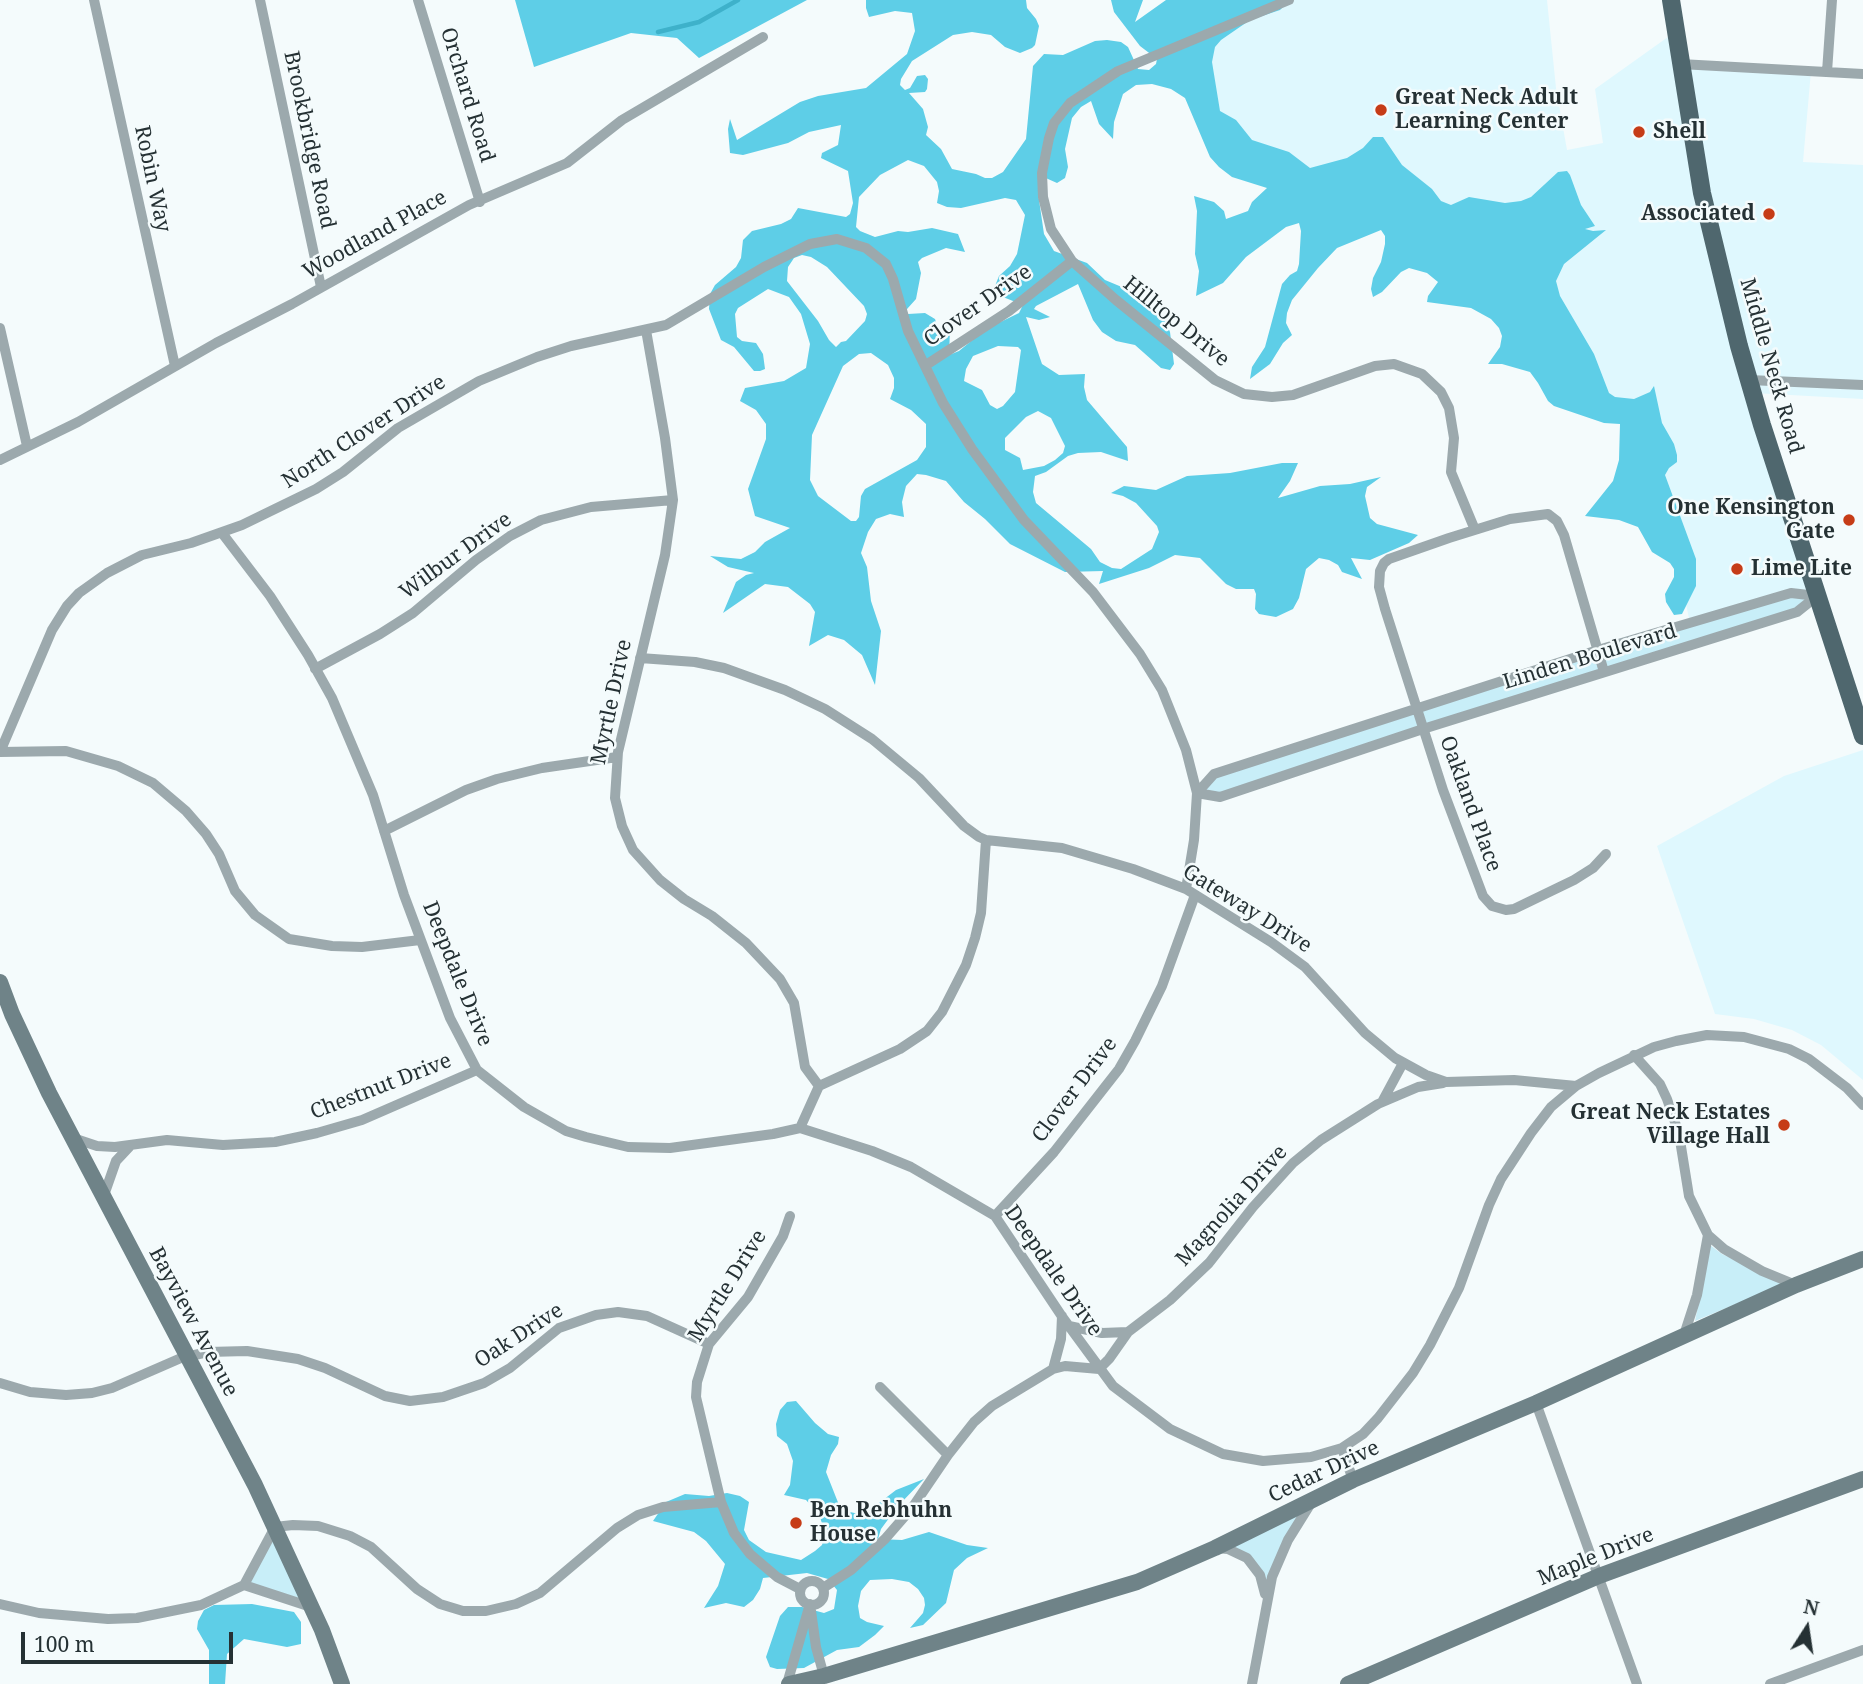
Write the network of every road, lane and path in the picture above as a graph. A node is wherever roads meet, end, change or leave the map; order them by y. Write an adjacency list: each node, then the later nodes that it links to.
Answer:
1 (94, 0): 17 (street, Robin Way)
2 (260, 0): 13 (street, Brookbridge Road)
3 (418, 0): 11 (street, Orchard Road)
4 (1289, 0): 12 (street)
5 (1671, 0): 8 (main road, Middle Neck Road)
6 (1832, 0): 9 (street)
7 (763, 37): 11 (street, Woodland Place)
8 (1680, 64): 9 (street); 18 (main road, Middle Neck Road)
9 (1827, 72): 10 (street)
10 (1863, 74)
11 (480, 202): 13 (street, Woodland Place)
12 (1072, 261): 16 (street, Clover Drive); 23 (street, Hilltop Drive)
13 (321, 287): 17 (street, Woodland Place)
14 (0, 328): 20 (street)
15 (646, 330): 16 (street, North Clover Drive); 22 (street, Myrtle Drive); 24 (street, North Clover Drive)
16 (926, 365): 39 (street, Clover Drive)
17 (175, 366): 20 (street, Woodland Place)
18 (1749, 380): 19 (street); 25 (main road, Middle Neck Road)
19 (1863, 385)
20 (27, 446): 21 (street, Woodland Place)
21 (0, 460)
22 (673, 500): 29 (street, Myrtle Drive); 30 (street, Wilbur Drive)
23 (1475, 530): 28 (street); 32 (street, Oakland Place)
24 (222, 533): 30 (street, Deepdale Drive); 35 (street, North Clover Drive)
25 (1817, 596): 26 (street, Linden Boulevard); 27 (street, Linden Boulevard); 34 (main road, Middle Neck Road)
26 (1774, 598): 27 (street); 28 (street, Linden Boulevard)
27 (1780, 618): 31 (street, Linden Boulevard)
28 (1598, 650): 31 (street); 32 (street, Linden Boulevard)
29 (640, 659): 37 (street, Myrtle Drive); 41 (street)
30 (315, 669): 40 (street, Deepdale Drive)
31 (1604, 673): 33 (street, Linden Boulevard)
32 (1416, 707): 33 (street, Oakland Place); 36 (street, Linden Boulevard)
33 (1423, 729): 38 (street, Linden Boulevard); 42 (street, Oakland Place)
34 (1863, 736)
35 (0, 752): 44 (street)
36 (1271, 755): 38 (street); 39 (street, Linden Boulevard)
37 (617, 757): 40 (street); 50 (street, Myrtle Drive)
38 (1278, 777): 39 (street, Linden Boulevard)
39 (1197, 793): 43 (street, Clover Drive)
40 (384, 831): 44 (street, Deepdale Drive)
41 (986, 840): 43 (street, Gateway Drive); 50 (street)
42 (1606, 854)
43 (1191, 892): 47 (street, Gateway Drive); 59 (street, Clover Drive)
44 (420, 940): 48 (street, Deepdale Drive)
45 (0, 982): 55 (street, Bayview Avenue)
46 (1634, 1055): 51 (street); 53 (street); 60 (street)
47 (1404, 1063): 49 (street, Gateway Drive); 52 (street)
48 (477, 1070): 54 (street, Deepdale Drive); 56 (street, Chestnut Drive)
49 (1446, 1083): 51 (street, Gateway Drive); 52 (street, Magnolia Drive)
50 (819, 1086): 54 (street)
51 (1576, 1086): 73 (street, Deepdale Drive)
52 (1382, 1102): 64 (street, Magnolia Drive)
53 (1863, 1105)
54 (800, 1128): 59 (street, Deepdale Drive)
55 (72, 1139): 56 (street, Chestnut Drive); 57 (street, Bayview Avenue)
56 (131, 1145): 57 (street)
57 (103, 1198): 67 (street, Bayview Avenue)
58 (790, 1216): 66 (street, Myrtle Drive)
59 (995, 1216): 63 (street, Deepdale Drive)
60 (1708, 1235): 62 (street); 65 (street)
61 (1863, 1259): 62 (street, Cedar Drive)
62 (1796, 1285): 65 (street, Cedar Drive)
63 (1065, 1320): 64 (street); 68 (street, Deepdale Drive); 69 (street)
64 (1128, 1332): 68 (street, Magnolia Drive)
65 (1684, 1335): 72 (street, Cedar Drive)
66 (709, 1344): 67 (street, Oak Drive); 78 (street, Myrtle Drive)
67 (187, 1357): 70 (street, Oak Drive); 79 (street, Bayview Avenue)
68 (1098, 1368): 69 (street); 73 (street, Deepdale Drive)
69 (1053, 1369): 74 (street)
70 (0, 1383)
71 (880, 1387): 74 (street)
72 (1536, 1403): 76 (street, Cedar Drive); 81 (street)
73 (1342, 1448): 76 (street)
74 (948, 1455): 83 (street)
75 (1863, 1479): 81 (street, Maple Drive)
76 (1353, 1480): 77 (street, Cedar Drive)
77 (1312, 1500): 80 (street, Cedar Drive); 85 (street)
78 (721, 1502): 79 (street); 84 (street, Myrtle Drive)
79 (275, 1527): 82 (street); 88 (street, Bayview Avenue)
80 (1215, 1548): 85 (street); 90 (street, Cedar Drive)
81 (1599, 1576): 94 (street, Maple Drive); 95 (street)
82 (244, 1585): 86 (street); 88 (street)
83 (822, 1588): 84 (street); 87 (street)
84 (800, 1589): 87 (street, Myrtle Drive)
85 (1266, 1600): 93 (street)
86 (0, 1604)
87 (810, 1604): 90 (street, Myrtle Drive); 92 (street)
88 (311, 1606): 91 (street, Bayview Avenue)
89 (1863, 1650): 96 (street)
90 (824, 1676): 92 (street, Cedar Drive)
91 (342, 1684)
92 (788, 1684)
93 (1252, 1684)
94 (1348, 1684)
95 (1637, 1684)
96 (1770, 1684)

